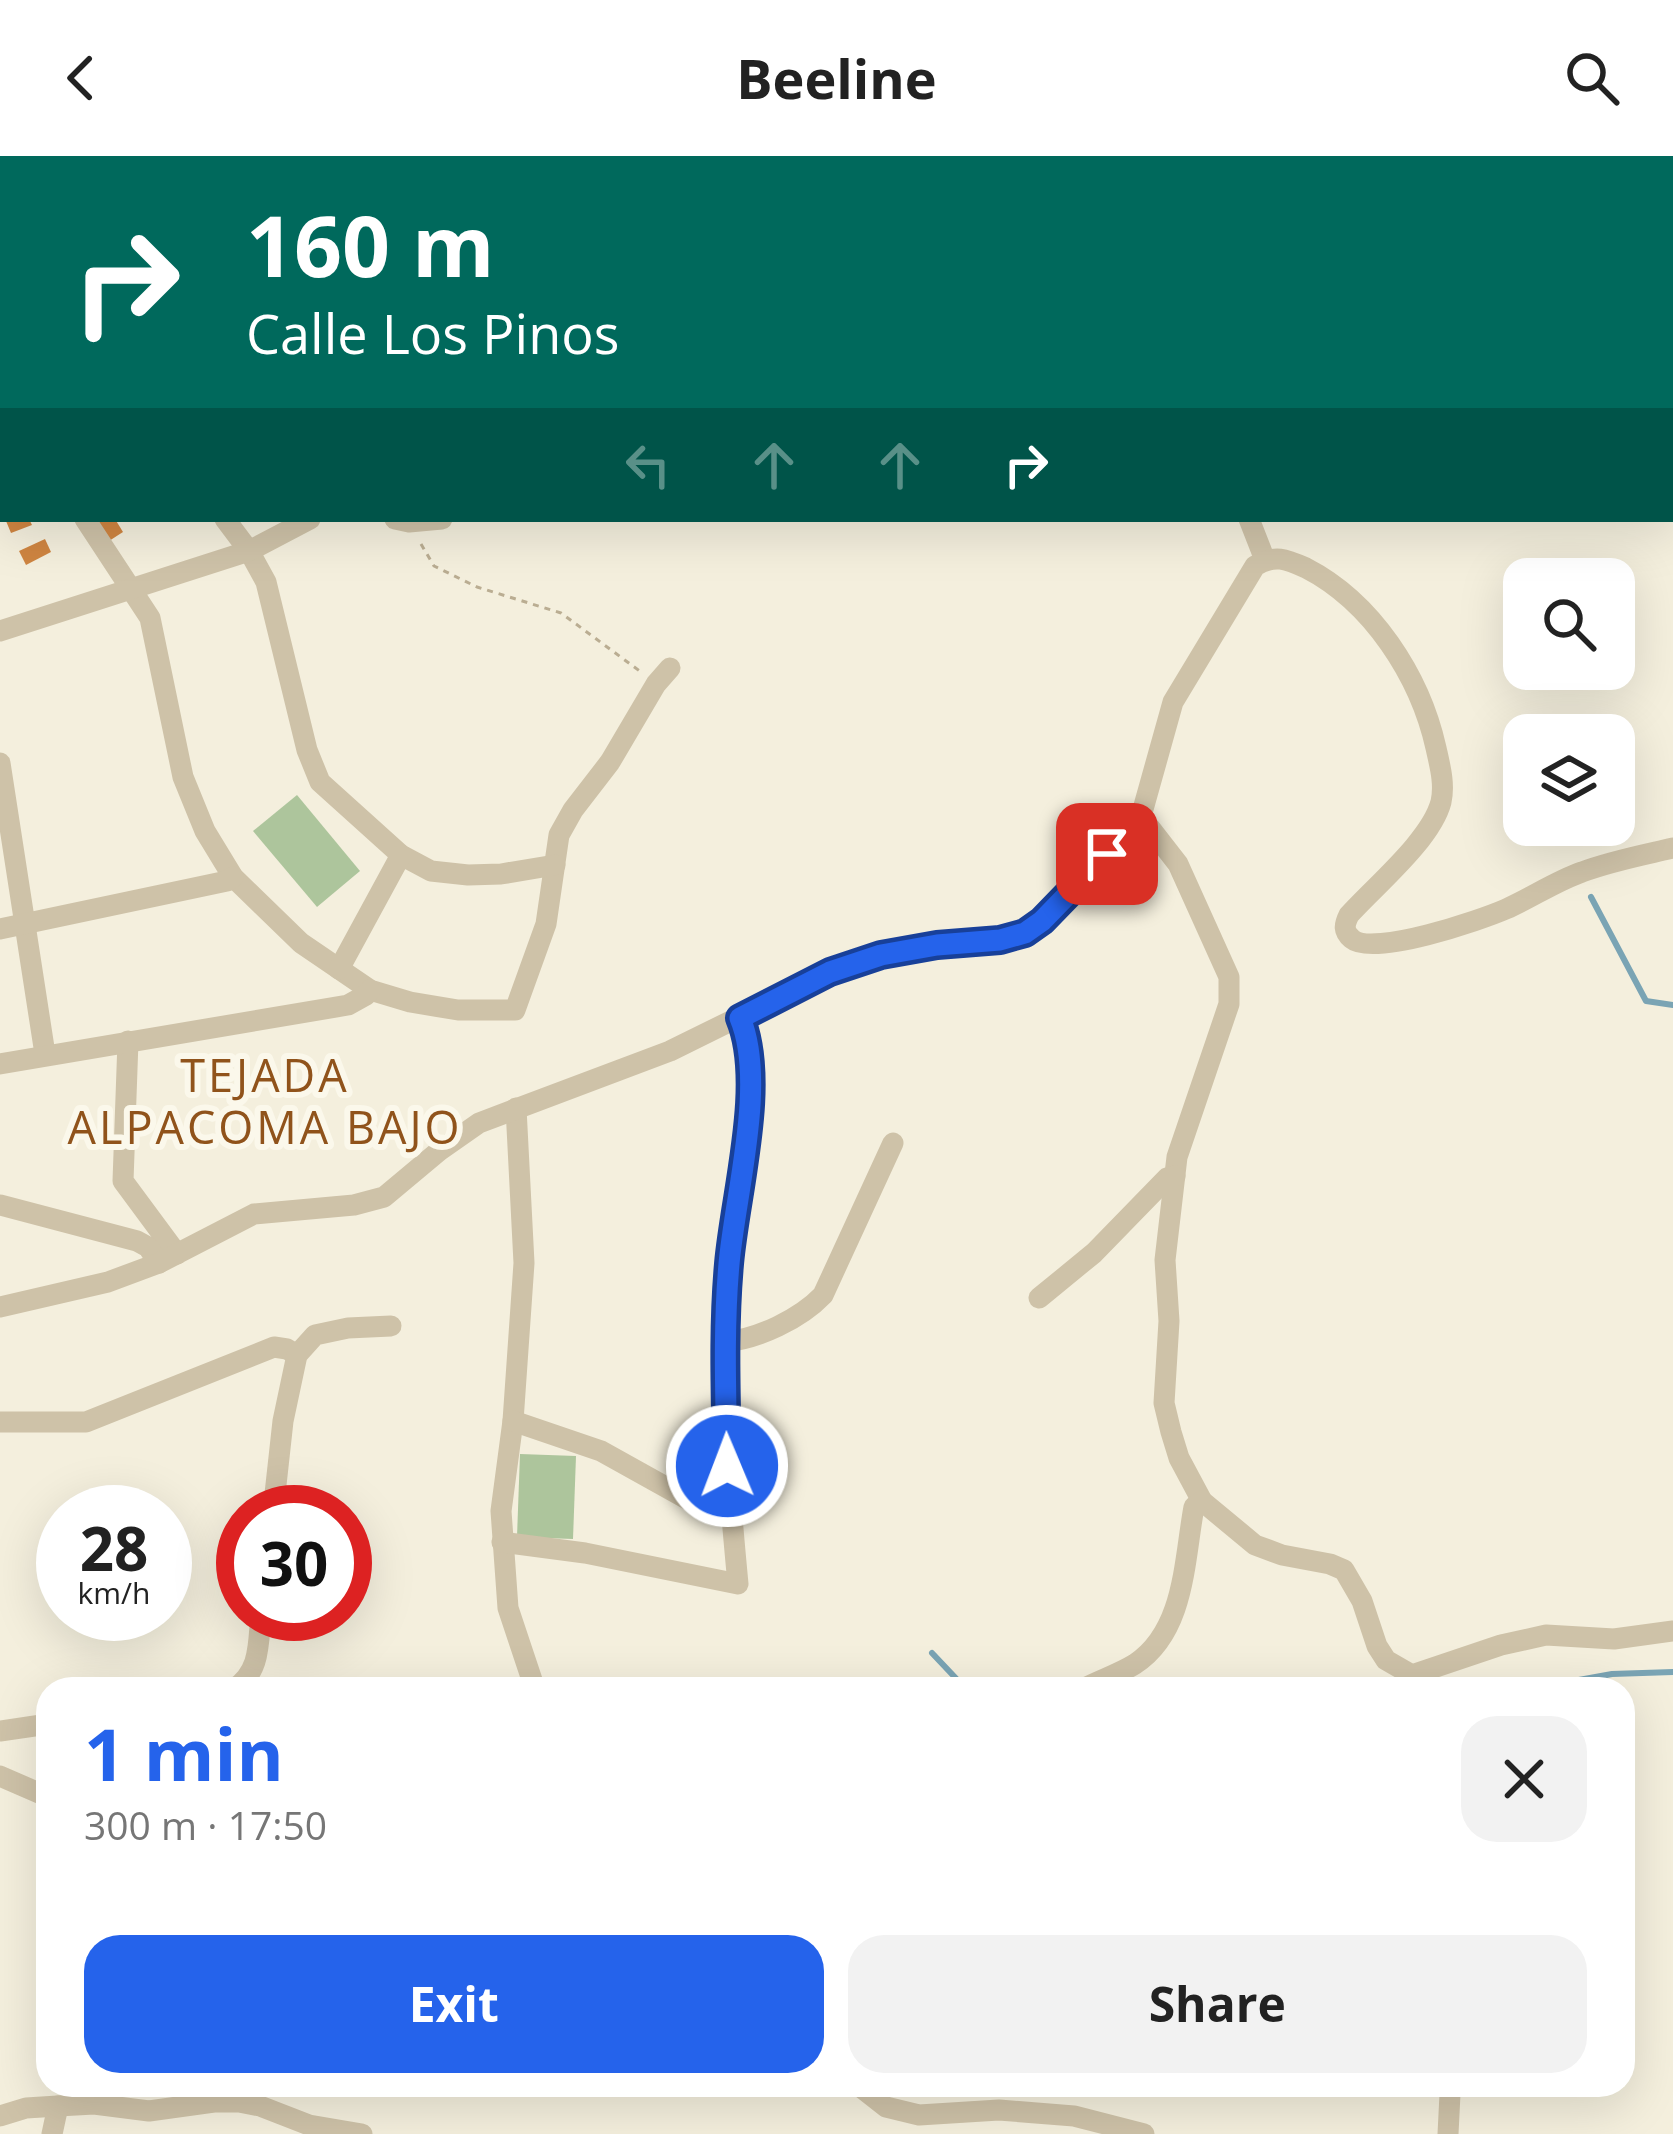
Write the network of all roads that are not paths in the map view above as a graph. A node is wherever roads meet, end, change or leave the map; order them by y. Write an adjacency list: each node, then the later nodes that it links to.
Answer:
1 (87, 522): 7 (street)
2 (227, 522): 5 (street)
3 (304, 522): 5 (street)
4 (1250, 522): 6 (street)
5 (249, 550): 7 (street); 13 (street)
6 (1265, 560): 11 (street); 12 (street)
7 (133, 590): 8 (street); 15 (street)
8 (0, 631)
9 (663, 676): 14 (street)
10 (0, 764): 16 (street)
11 (1140, 820): 20 (street); 26 (street)
12 (1673, 848)
13 (400, 855): 14 (street); 18 (street)
14 (555, 865): 19 (street)
15 (232, 877): 16 (street); 18 (street)
16 (26, 924): 17 (street); 22 (street)
17 (0, 929)
18 (339, 969): 19 (street)
19 (370, 990): 21 (street)
20 (740, 1018): 24 (street); 32 (street)
21 (128, 1041): 22 (street); 28 (street)
22 (45, 1054): 23 (street)
23 (0, 1064)
24 (516, 1108): 28 (street); 34 (street)
25 (893, 1143): 32 (street)
26 (1175, 1176): 29 (street); 37 (street)
27 (0, 1204): 28 (street)
28 (168, 1258): 30 (street)
29 (1039, 1298)
30 (0, 1306)
31 (392, 1326): 33 (street)
32 (725, 1342): 38 (street)
33 (297, 1355): 35 (street); 36 (street)
34 (513, 1421): 38 (street); 39 (street)
35 (0, 1422)
36 (276, 1485)
37 (1202, 1501): 40 (street); 44 (street)
38 (731, 1515): 39 (street)
39 (502, 1542): 43 (street)
40 (1673, 1631)
41 (258, 1641): 42 (street)
42 (250, 1677)
43 (531, 1677)
44 (1108, 1677)
45 (36, 1726): 46 (street)
46 (0, 1731)
47 (1, 1780): 48 (street)
48 (36, 1793)
49 (873, 2097): 55 (street)
50 (1450, 2097): 56 (street)
51 (58, 2106): 52 (street); 53 (street); 54 (street)
52 (0, 2116)
53 (52, 2134)
54 (357, 2134)
55 (1144, 2134)
56 (1448, 2134)

